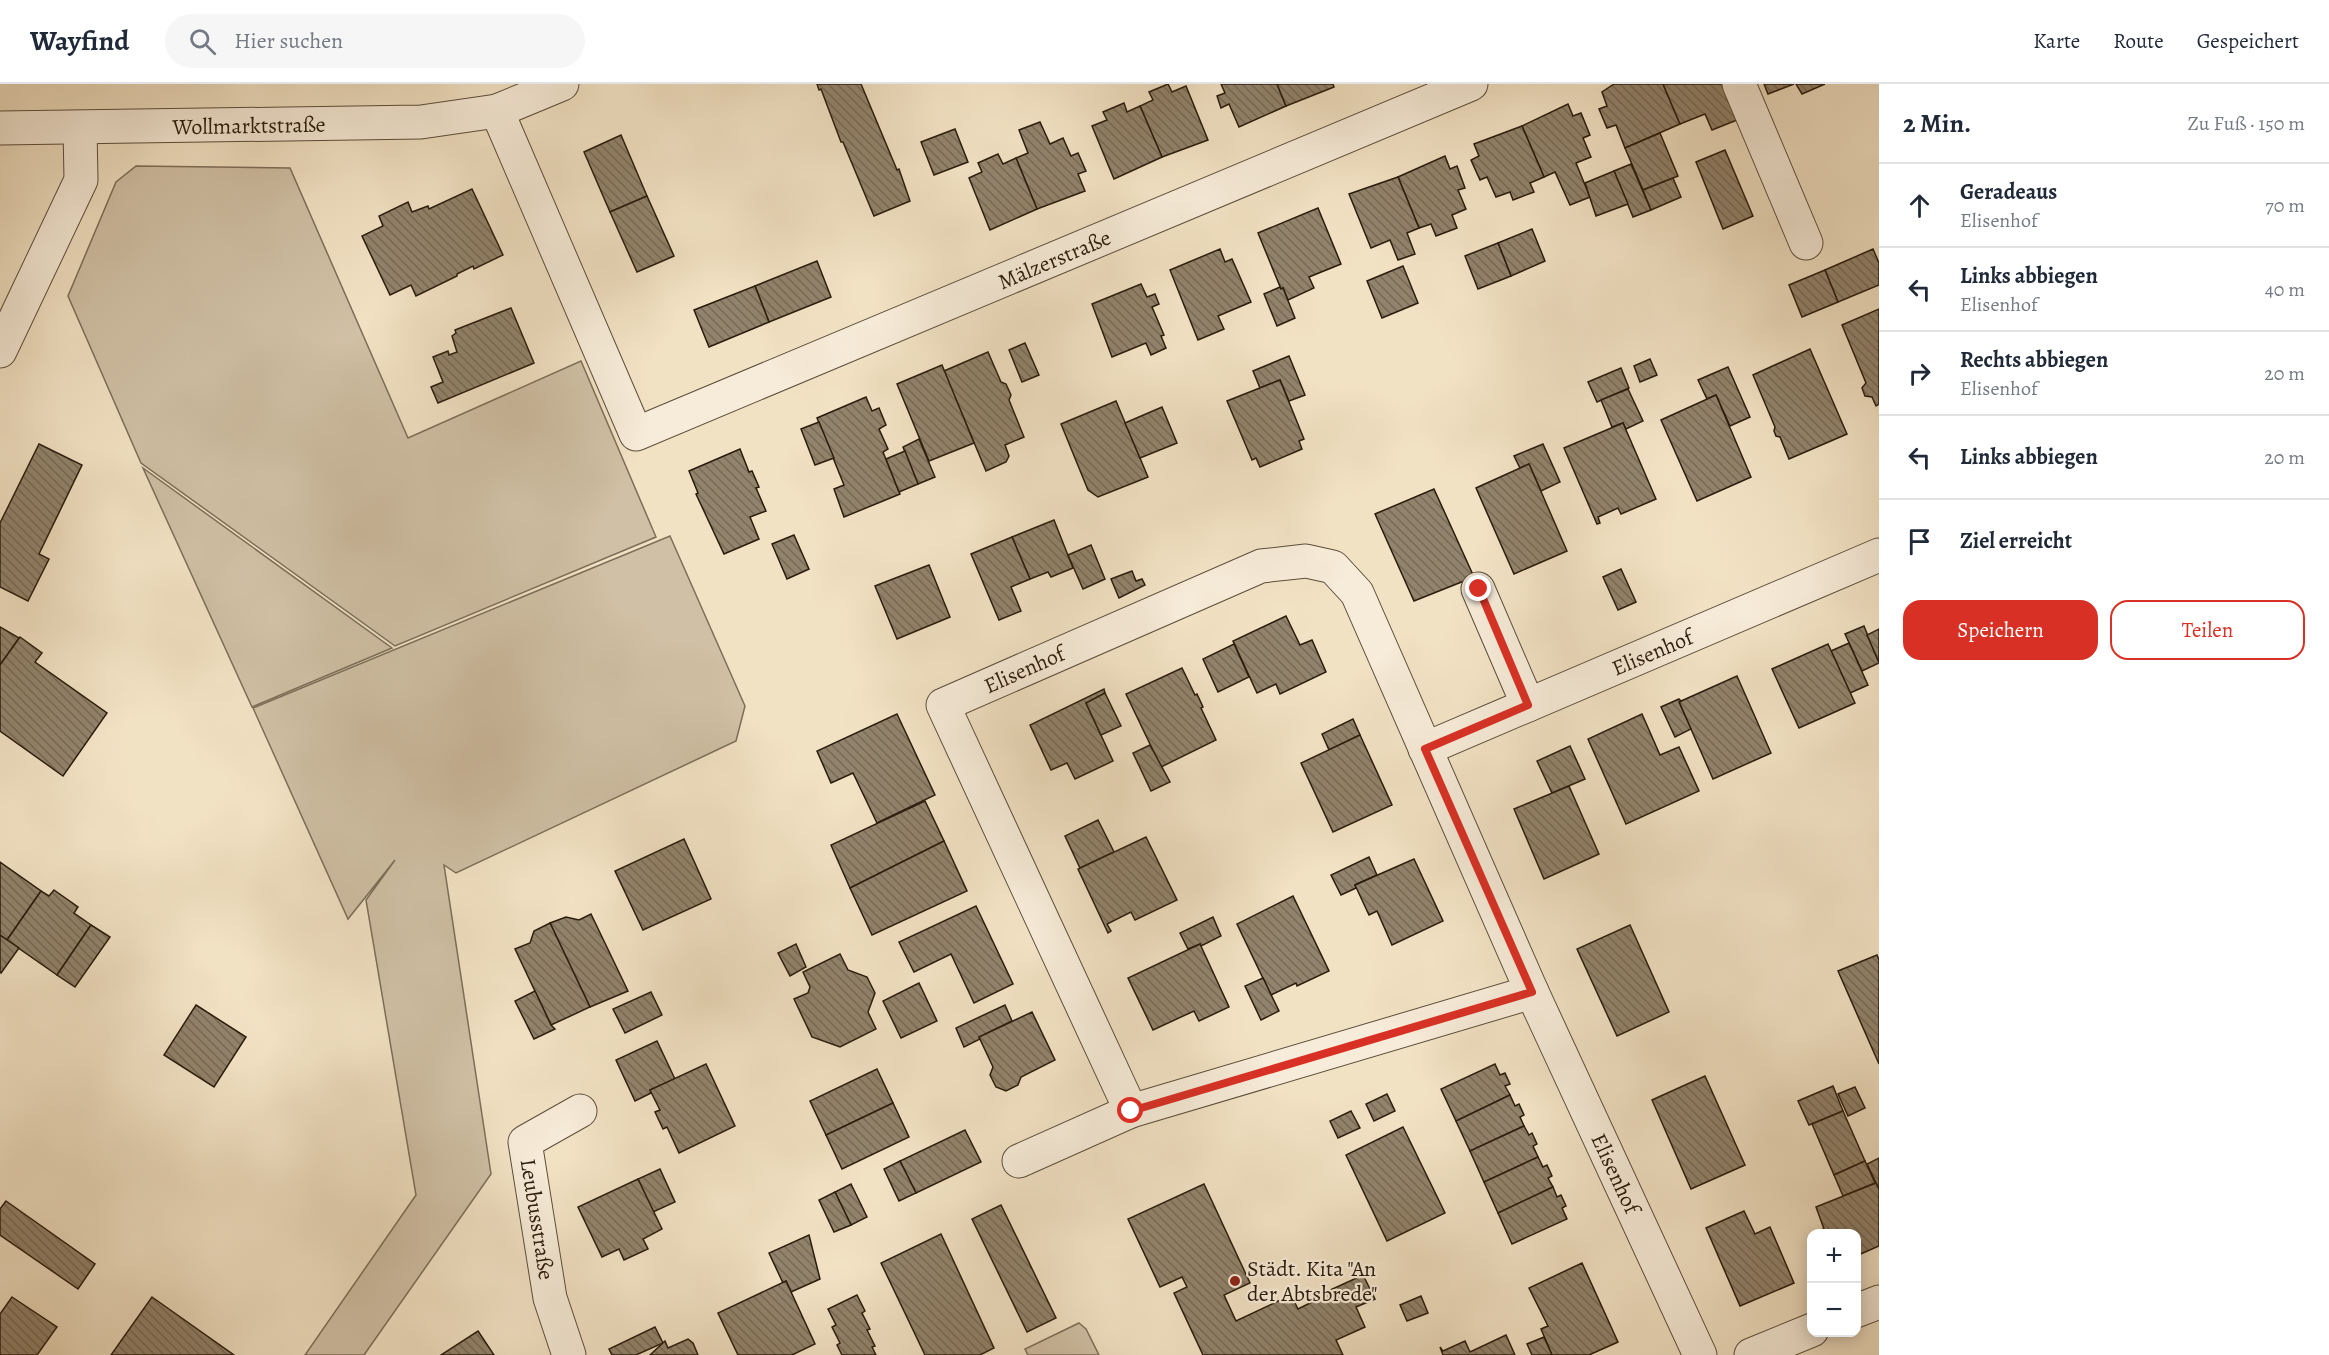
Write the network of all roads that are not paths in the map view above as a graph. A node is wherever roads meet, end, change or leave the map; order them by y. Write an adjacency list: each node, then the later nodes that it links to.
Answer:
1 (562, 84): 4 (street, Wollmarktstraße)
2 (1471, 84): 4 (street, Mälzerstraße)
3 (1739, 84): 7 (street)
4 (497, 111): 6 (street, Wollmarktstraße)
5 (0, 128): 6 (street, Wollmarktstraße)
6 (80, 128): 8 (street)
7 (1806, 243)
8 (0, 351)
9 (1879, 555): 11 (street, Elisenhof)
10 (1479, 589): 11 (street)
11 (1528, 705): 12 (street, Elisenhof)
12 (1425, 749): 13 (street, Elisenhof); 15 (street, Elisenhof)
13 (1532, 992): 15 (street); 21 (street, Elisenhof)
14 (580, 1111): 20 (street, Leubusstraße)
15 (1131, 1111): 16 (street)
16 (1019, 1161)
17 (1879, 1302): 18 (street)
18 (1861, 1309)
19 (1807, 1332): 22 (street)
20 (569, 1355)
21 (1700, 1355)
22 (1751, 1355)

